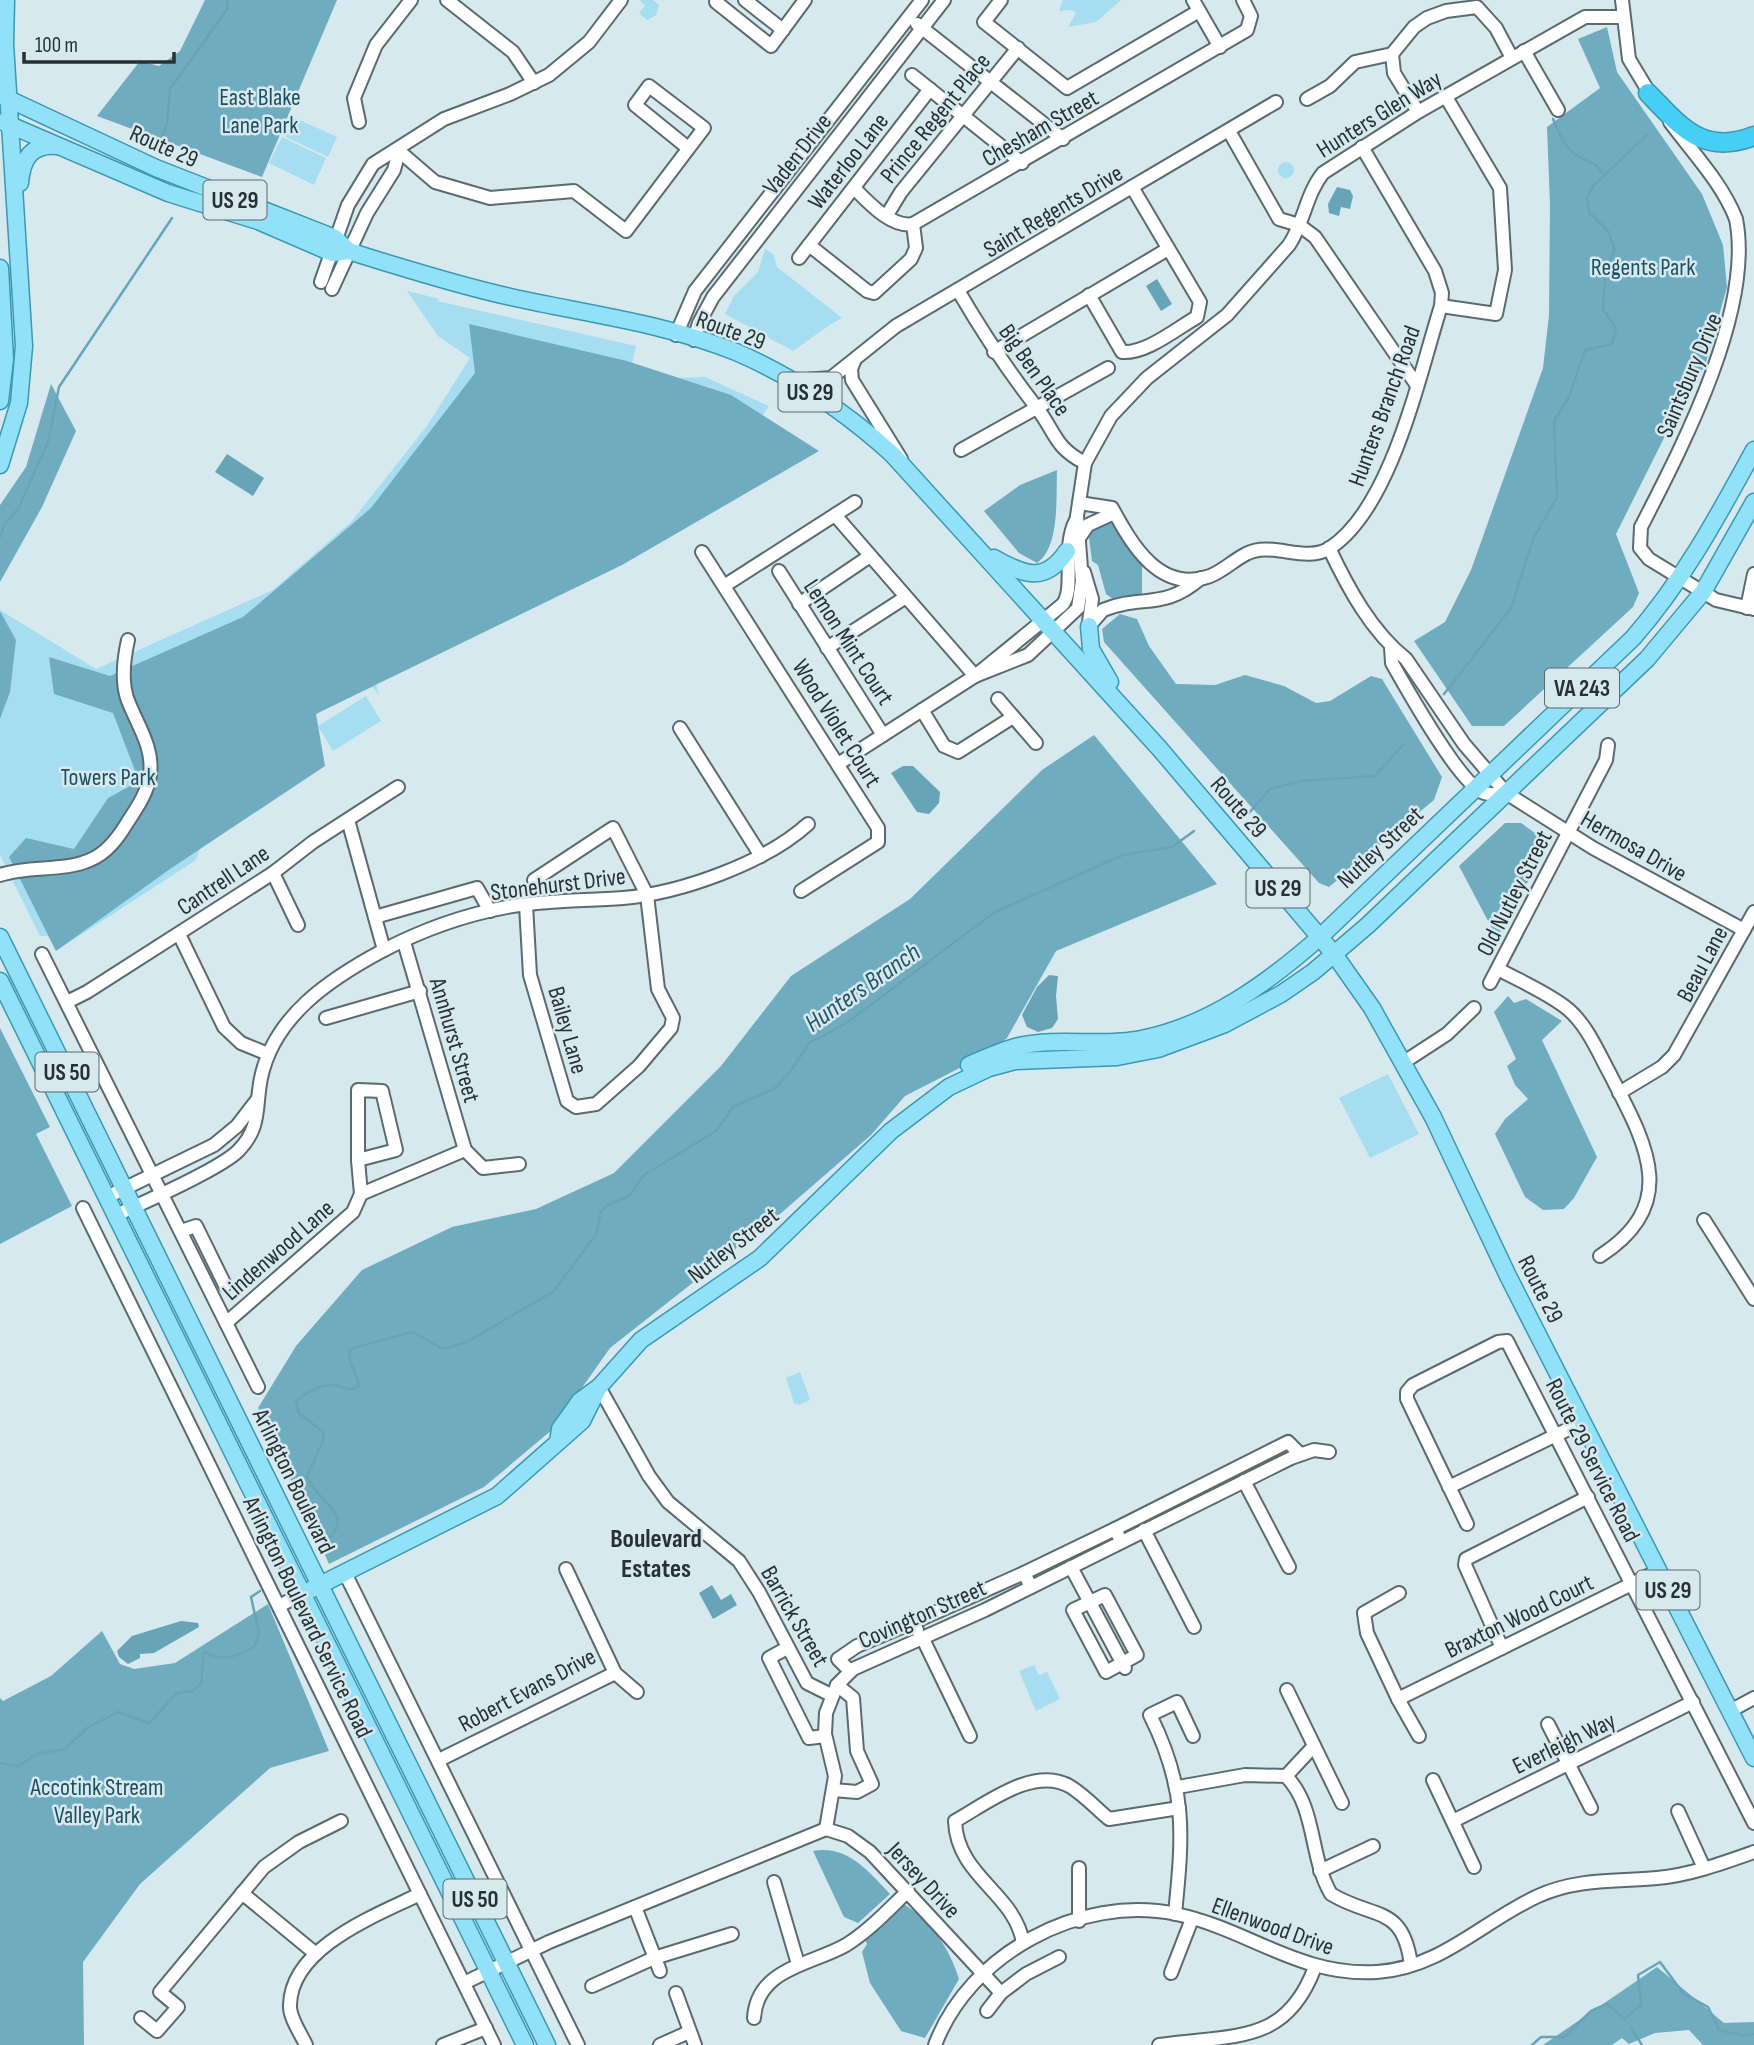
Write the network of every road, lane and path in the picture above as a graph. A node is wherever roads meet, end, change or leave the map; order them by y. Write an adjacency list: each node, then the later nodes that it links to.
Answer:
1 (6, 0): 29 (main road)
2 (411, 0): 36 (street)
3 (447, 0): 26 (street)
4 (621, 0): 26 (street)
5 (718, 0): 18 (street)
6 (745, 0): 18 (street)
7 (805, 0): 18 (street)
8 (922, 0): 15 (street, Vaden Drive)
9 (944, 0): 17 (street, Vaden Drive)
10 (1001, 0): 20 (street)
11 (1244, 0): 19 (street, Chesham Street)
12 (1622, 0): 16 (street, Saintsbury Drive)
13 (1479, 3): 22 (street); 23 (street)
14 (1196, 6): 19 (street); 20 (street)
15 (909, 17): 17 (street); 61 (street, Vaden Drive)
16 (1622, 17): 21 (street, Hunters Glen Way); 28 (street, Saintsbury Drive)
17 (922, 28): 25 (street); 62 (street, Vaden Drive)
18 (783, 30)
19 (1220, 47): 40 (street, Chesham Street)
20 (1018, 48): 25 (street, Prince Regent Place)
21 (1524, 51): 23 (street, Hunters Glen Way); 33 (street)
22 (1392, 54): 31 (street); 34 (street)
23 (1512, 58): 30 (street, Hunters Glen Way)
24 (912, 75): 27 (street)
25 (991, 82): 35 (street, Prince Regent Place); 40 (street)
26 (534, 83): 44 (street)
27 (930, 89): 35 (street); 47 (street, Waterloo Lane)
28 (1648, 93): 39 (highway); 92 (street, Saintsbury Drive)
29 (4, 97): 37 (main road); 52 (main road, Route 29 / US 29)
30 (1447, 97): 34 (street, Hunters Glen Way); 60 (street)
31 (1307, 99)
32 (1276, 102): 38 (street, Saint Regents Drive)
33 (1558, 110)
34 (1418, 112): 42 (street, Hunters Glen Way)
35 (965, 116): 45 (street); 48 (street, Prince Regent Place)
36 (359, 122)
37 (6, 123): 41 (main road, Route 29 / US 29); 51 (main road)
38 (1229, 131): 46 (street, Saint Regents Drive); 50 (street)
39 (1754, 136)
40 (1063, 139): 45 (street, Chesham Street)
41 (59, 146): 51 (main road); 52 (main road, Route 29 / US 29)
42 (1362, 147): 50 (street, Hunters Glen Way); 60 (street, Hunters Branch Road)
43 (688, 148): 43 (street); 44 (street)
44 (399, 151): 52 (street); 55 (street)
45 (1022, 163): 49 (street, Chesham Street)
46 (1132, 187): 54 (street); 58 (street, Saint Regents Drive)
47 (853, 188): 48 (street); 53 (street, Waterloo Lane)
48 (887, 215): 49 (street)
49 (913, 224): 53 (street)
50 (1299, 225): 66 (street, Hunters Glen Way); 69 (street)
51 (18, 238): 75 (main road)
52 (333, 245): 55 (main road, Route 29 / US 29); 55 (street)
53 (809, 246): 56 (street, Waterloo Lane)
54 (1168, 249): 59 (street); 63 (street)
55 (349, 251): 61 (main road, Route 29 / US 29)
56 (799, 258)
57 (0, 268): 70 (main road)
58 (958, 292): 64 (street, Big Ben Place); 65 (street, Saint Regents Drive)
59 (1090, 295): 63 (street); 64 (street)
60 (1441, 306): 69 (street, Hunters Branch Road)
61 (676, 335): 62 (main road, Route 29 / US 29)
62 (694, 340): 68 (main road, Route 29 / US 29)
63 (1149, 344): 66 (street)
64 (994, 352): 71 (street, Big Ben Place)
65 (855, 359): 68 (street, Saint Regents Drive); 76 (street)
66 (1163, 365): 74 (street, Hunters Glen Way)
67 (1108, 368): 71 (street)
68 (793, 381): 76 (main road, Route 29 / US 29)
69 (1416, 384): 83 (street, Hunters Branch Road)
70 (0, 398)
71 (1036, 408): 72 (street); 74 (street, Big Ben Place)
72 (961, 450)
73 (1754, 450): 92 (main road, Nutley Street / VA 243)
74 (1085, 463): 79 (street, Hunters Glen Way)
75 (0, 465)
76 (909, 471): 84 (main road, Route 29 / US 29)
77 (855, 502): 81 (street)
78 (1754, 502): 94 (main road, Nutley Street / VA 243)
79 (1078, 510): 80 (street); 82 (street, Hunters Glen Way); 85 (street, Hunters Glen Way)
80 (1111, 514): 82 (street); 91 (street)
81 (835, 515): 87 (street); 93 (street)
82 (1078, 539): 88 (street, Hunters Glen Way)
83 (1329, 548): 91 (street); 101 (street, Hermosa Drive)
84 (982, 551): 85 (main road); 99 (main road, Route 29 / US 29)
85 (1066, 551): 99 (street, Hunters Glen Way)
86 (702, 552): 93 (street, Wood Violet Court)
87 (870, 556): 95 (street); 96 (street)
88 (1080, 563): 98 (street, Hunters Glen Way); 99 (street, Hunters Glen Way)
89 (779, 571): 96 (street, Lemon Mint Court)
90 (1754, 574): 97 (street)
91 (1201, 578): 98 (street)
92 (1680, 579): 94 (street, Saintsbury Drive); 113 (main road, Nutley Street / VA 243)
93 (724, 586): 112 (street, Wood Violet Court)
94 (1703, 592): 97 (street, Saintsbury Drive); 116 (main road, Nutley Street / VA 243)
95 (906, 597): 102 (street); 103 (street)
96 (799, 604): 102 (street, Lemon Mint Court)
97 (1751, 609)
98 (1089, 626): 107 (main road)
99 (1050, 627): 103 (street); 107 (main road, Route 29 / US 29)
100 (128, 640): 122 (street)
101 (1391, 647): 113 (street, Hermosa Drive); 115 (street, Hermosa Drive)
102 (827, 648): 109 (street, Lemon Mint Court)
103 (975, 676): 105 (street)
104 (998, 699): 106 (street)
105 (922, 710): 106 (street); 109 (street)
106 (1013, 717): 110 (street)
107 (1133, 719): 134 (main road, Route 29 / US 29)
108 (680, 728): 120 (street)
109 (883, 735): 112 (street)
110 (1036, 743)
111 (1608, 746): 119 (street, Old Nutley Street)
112 (838, 764): 124 (street, Wood Violet Court)
113 (1490, 774): 115 (main road, Nutley Street / VA 243); 116 (street, Hermosa Drive)
114 (398, 787): 117 (street, Cantrell Lane)
115 (1476, 789): 116 (street, Hermosa Drive); 134 (main road, Nutley Street / VA 243)
116 (1506, 793): 119 (street, Hermosa Drive); 138 (main road, Nutley Street / VA 243)
117 (348, 820): 121 (street, Cantrell Lane); 129 (street)
118 (808, 824): 120 (street, Stonehurst Drive)
119 (1568, 833): 131 (street, Hermosa Drive); 139 (street, Old Nutley Street)
120 (761, 856): 125 (street, Stonehurst Drive)
121 (274, 873): 130 (street); 132 (street, Cantrell Lane)
122 (0, 874)
123 (534, 880): 125 (street)
124 (801, 891)
125 (647, 895): 126 (street, Stonehurst Drive); 126 (street, Bailey Lane)
126 (526, 905): 127 (street, Stonehurst Drive)
127 (489, 911): 129 (street); 135 (street, Stonehurst Drive)
128 (1754, 912): 131 (street, Beau Lane)
129 (375, 917): 136 (street)
130 (298, 925)
131 (1744, 930): 148 (street, Beau Lane)
132 (178, 934): 143 (street, Cantrell Lane); 146 (street)
133 (0, 937): 155 (main road, Arlington Boulevard / US 50)
134 (1320, 937): 138 (main road, Route 29 / US 29); 150 (main road, Nutley Street)
135 (404, 942): 136 (street, Stonehurst Drive); 142 (street, Annhurst Street)
136 (384, 950): 146 (street, Stonehurst Drive)
137 (43, 954): 143 (street)
138 (1335, 954): 147 (main road, Route 29 / US 29); 150 (main road, Nutley Street)
139 (1498, 969): 141 (street, Old Nutley Street); 148 (street)
140 (0, 981): 158 (main road, Arlington Boulevard / US 50)
141 (1490, 982)
142 (420, 991): 145 (street); 151 (street, Annhurst Street)
143 (66, 1002): 154 (street)
144 (1474, 1008): 147 (street)
145 (326, 1018)
146 (268, 1054): 149 (street, Stonehurst Drive)
147 (1404, 1062): 170 (main road, Route 29 / US 29)
148 (1619, 1093): 164 (street)
149 (257, 1100): 154 (street, Stonehurst Drive); 156 (street, Stonehurst Drive)
150 (891, 1131): 169 (main road, Nutley Street)
151 (465, 1150): 153 (street); 157 (street, Lindenwood Lane)
152 (358, 1160): 152 (street); 157 (street)
153 (519, 1164)
154 (153, 1174): 155 (street, Stonehurst Drive); 156 (street)
155 (124, 1188): 158 (street, Stonehurst Drive); 160 (main road, Arlington Boulevard / US 50)
156 (162, 1192): 160 (street, Stonehurst Drive); 163 (street)
157 (361, 1194): 167 (street, Lindenwood Lane)
158 (107, 1197): 161 (main road, Arlington Boulevard / US 50)
159 (83, 1208): 193 (street, Arlington Boulevard Service Road)
160 (134, 1208): 161 (street, Stonehurst Drive); 188 (main road, Arlington Boulevard / US 50)
161 (116, 1216): 191 (main road, Arlington Boulevard / US 50)
162 (1704, 1220): 166 (street)
163 (181, 1231): 165 (street); 167 (street)
164 (1600, 1256)
165 (225, 1285)
166 (1753, 1295)
167 (226, 1323): 168 (street)
168 (258, 1387)
169 (599, 1387): 185 (main road, Nutley Street); 197 (street, Barrick Street)
170 (1583, 1422): 171 (street); 184 (main road, Route 29 / US 29)
171 (1556, 1435): 175 (street); 175 (street, Route 29 Service Road); 176 (street, Route 29 Service Road)
172 (1329, 1452): 173 (street, Covington Street)
173 (1300, 1454): 174 (street, Covington Street); 178 (street)
174 (1244, 1481): 179 (street, Covington Street); 182 (street)
175 (1449, 1487): 177 (street)
176 (1588, 1497): 187 (street, Route 29 Service Road); 198 (street)
177 (1467, 1524)
178 (1115, 1529): 180 (street); 186 (street)
179 (1144, 1530): 180 (street, Covington Street); 195 (street)
180 (1121, 1542): 181 (street, Covington Street)
181 (1071, 1567): 189 (street, Covington Street); 192 (street)
182 (1289, 1567)
183 (566, 1569): 200 (street, Robert Evans Drive)
184 (1658, 1571): 187 (street, Braxton Wood Court); 207 (main road, Route 29 / US 29)
185 (345, 1573): 188 (main road, Nutley Street); 215 (street)
186 (1024, 1573): 189 (street); 194 (street)
187 (1632, 1584): 198 (street, Braxton Wood Court); 206 (street, Route 29 Service Road)
188 (320, 1585): 191 (main road, Nutley Street); 249 (main road, Arlington Boulevard / US 50)
189 (1031, 1587): 196 (street, Covington Street)
190 (1399, 1593): 205 (street)
191 (300, 1595): 193 (street, Nutley Street); 253 (main road, Arlington Boulevard / US 50)
192 (1090, 1602): 192 (street)
193 (279, 1606): 238 (street, Arlington Boulevard Service Road)
194 (914, 1622): 196 (street); 199 (street)
195 (1194, 1627)
196 (922, 1639): 199 (street, Covington Street); 210 (street)
197 (787, 1648): 201 (street, Barrick Street); 209 (street)
198 (1502, 1648): 205 (street, Braxton Wood Court)
199 (850, 1671): 201 (street, Covington Street)
200 (615, 1673): 203 (street); 215 (street, Robert Evans Drive)
201 (834, 1690): 209 (street); 220 (street)
202 (1287, 1690): 213 (street)
203 (637, 1692)
204 (1754, 1698): 207 (street)
205 (1398, 1699): 212 (street)
206 (1693, 1702): 216 (street, Everleigh Way); 227 (street, Route 29 Service Road)
207 (1730, 1711): 214 (main road, Route 29 / US 29)
208 (1548, 1724): 216 (street)
209 (825, 1736): 220 (street)
210 (971, 1736)
211 (1193, 1736): 219 (street)
212 (1419, 1736)
213 (1314, 1746): 217 (street); 221 (street)
214 (1754, 1758)
215 (439, 1760): 245 (street)
216 (1570, 1764): 223 (street); 226 (street, Everleigh Way)
217 (1286, 1776): 219 (street); 234 (street)
218 (1433, 1780): 226 (street)
219 (1178, 1787): 222 (street)
220 (833, 1790): 228 (street)
221 (1342, 1803)
222 (1179, 1808): 240 (street); 244 (street)
223 (1591, 1808)
224 (1678, 1811): 233 (street)
225 (341, 1821): 237 (street)
226 (1453, 1821): 231 (street)
227 (1754, 1823)
228 (826, 1829): 236 (street, Jersey Drive); 239 (street)
229 (1373, 1846): 234 (street)
230 (1754, 1852): 233 (street, Ellenwood Drive)
231 (1474, 1867)
232 (1079, 1868): 242 (street)
233 (1704, 1868): 251 (street, Ellenwood Drive)
234 (1320, 1871): 251 (street)
235 (774, 1882): 250 (street)
236 (908, 1891): 250 (street); 255 (street, Jersey Drive)
237 (242, 1893): 246 (street); 262 (street)
238 (421, 1894): 246 (street); 257 (street, Arlington Boulevard Service Road)
239 (635, 1907): 245 (street); 248 (street)
240 (1175, 1914): 241 (street, Ellenwood Drive); 242 (street, Ellenwood Drive)
241 (1192, 1919): 252 (street, Ellenwood Drive); 256 (street)
242 (1079, 1921): 244 (street, Ellenwood Drive)
243 (732, 1934): 248 (street)
244 (1023, 1943): 255 (street, Ellenwood Drive)
245 (532, 1951): 249 (street); 272 (street)
246 (316, 1954): 267 (street)
247 (1059, 1957): 260 (street)
248 (654, 1958): 254 (street); 258 (street)
249 (506, 1963): 253 (street); 271 (main road, Arlington Boulevard / US 50)
250 (798, 1964): 263 (street)
251 (1411, 1965): 252 (street, Ellenwood Drive)
252 (1315, 1967): 276 (street)
253 (489, 1971): 257 (street); 270 (main road, Arlington Boulevard / US 50)
254 (660, 1971)
255 (982, 1973): 260 (street, Jersey Drive); 275 (street, Ellenwood Drive)
256 (1171, 1973)
257 (464, 1983): 264 (street, Arlington Boulevard Service Road)
258 (592, 1986)
259 (676, 1993): 265 (street)
260 (1001, 1993): 261 (street)
261 (987, 2011)
262 (141, 2018)
263 (754, 2018)
264 (486, 2028): 266 (street); 269 (street, Arlington Boulevard Service Road)
265 (689, 2032): 273 (street); 274 (street)
266 (466, 2041): 268 (street)
267 (306, 2045)
268 (443, 2045)
269 (494, 2045)
270 (525, 2045)
271 (547, 2045)
272 (578, 2045)
273 (660, 2045)
274 (695, 2045)
275 (935, 2045)
276 (1159, 2045)

